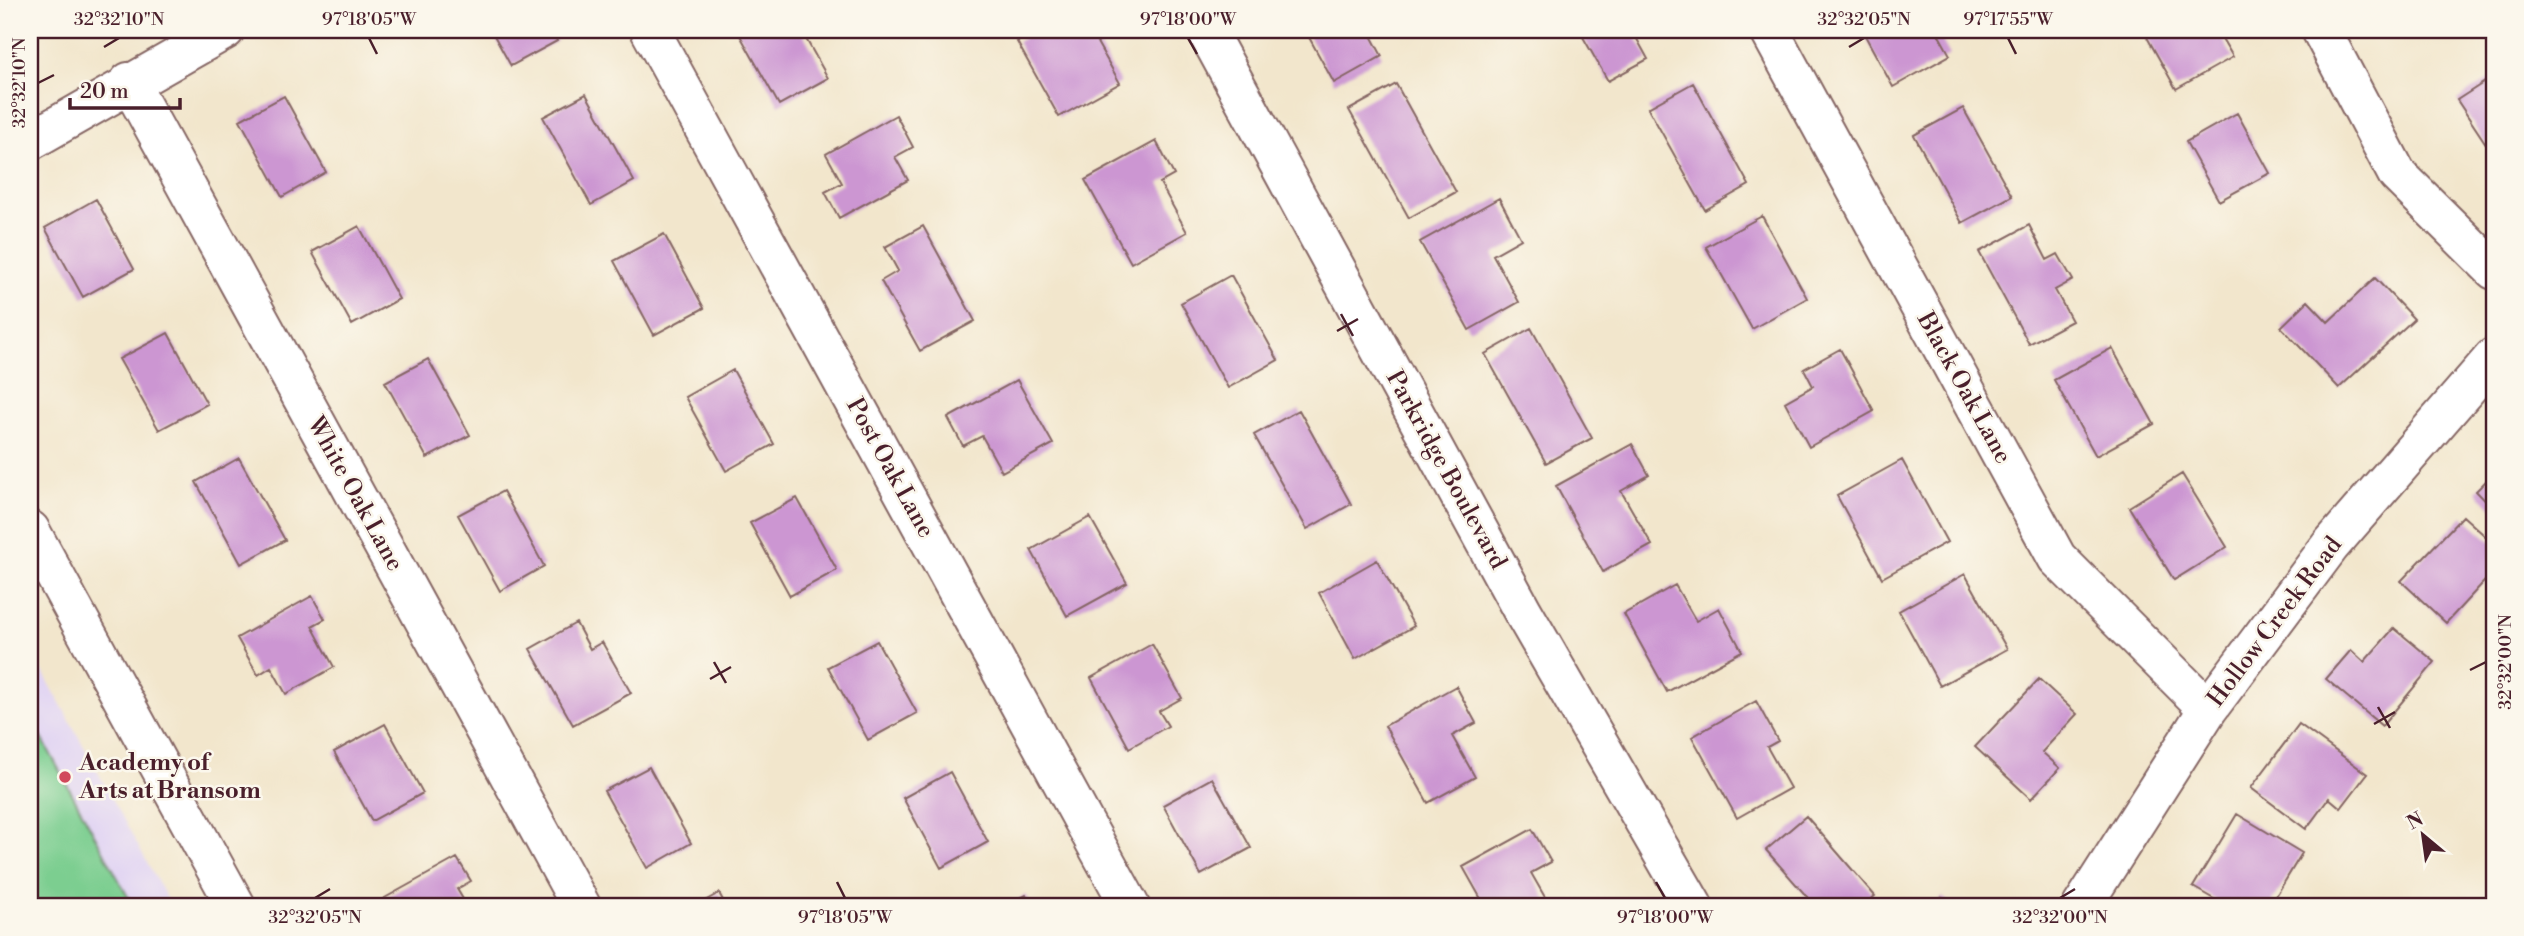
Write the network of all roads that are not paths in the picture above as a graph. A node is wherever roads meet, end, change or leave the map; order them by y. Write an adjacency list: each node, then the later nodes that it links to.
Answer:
1 (225, 30): 6 (street)
2 (650, 30): 14 (street, Post Oak Lane)
3 (1206, 30): 15 (street, Parkridge Boulevard)
4 (1769, 30): 11 (street, Black Oak Lane)
5 (2321, 30): 8 (street)
6 (129, 82): 7 (street); 13 (street, White Oak Lane)
7 (30, 141)
8 (2494, 270)
9 (2494, 357): 11 (street, Hollow Creek Road)
10 (30, 530): 12 (street)
11 (2208, 709): 16 (street, Hollow Creek Road)
12 (236, 906)
13 (581, 906)
14 (1130, 906)
15 (1693, 906)
16 (2082, 906)

